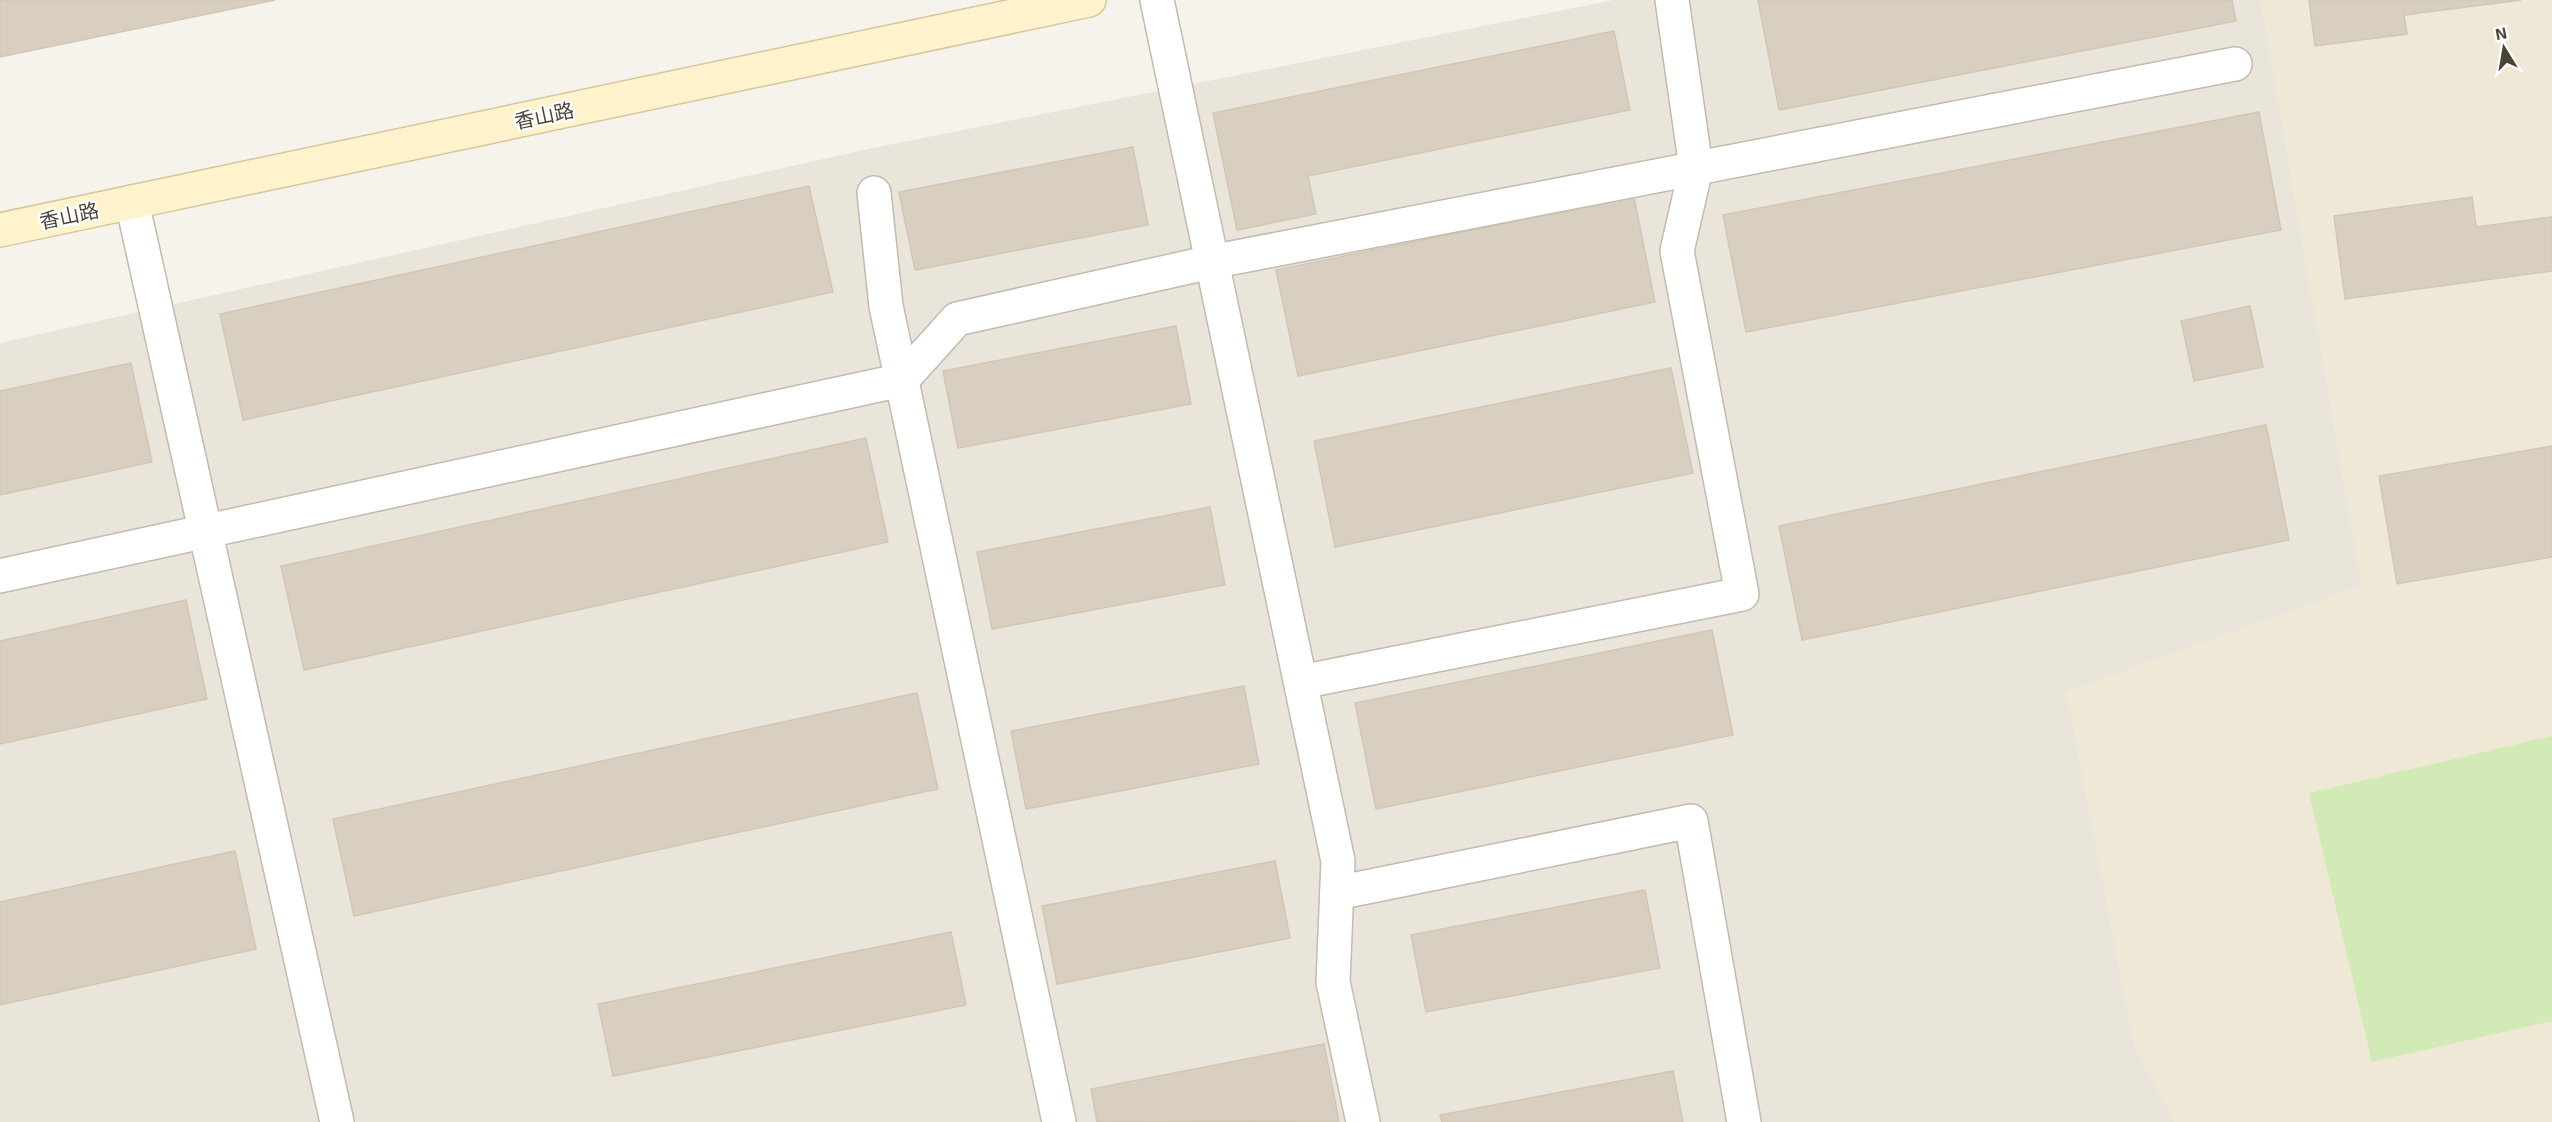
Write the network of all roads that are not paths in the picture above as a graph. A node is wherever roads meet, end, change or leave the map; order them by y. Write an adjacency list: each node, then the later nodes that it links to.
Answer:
1 (1089, 0): 7 (street, 香山路)
2 (1157, 0): 9 (street)
3 (1672, 0): 5 (street)
4 (2235, 64): 5 (street)
5 (1696, 168): 9 (street); 13 (street)
6 (874, 193): 10 (street)
7 (132, 202): 8 (street, 香山路); 11 (street)
8 (0, 230)
9 (1211, 262): 10 (street); 13 (street)
10 (902, 380): 11 (street); 16 (street)
11 (205, 531): 12 (street); 15 (street)
12 (0, 576)
13 (1300, 682): 14 (street)
14 (1337, 893): 17 (street); 18 (street)
15 (337, 1122)
16 (1059, 1122)
17 (1364, 1122)
18 (1744, 1122)

